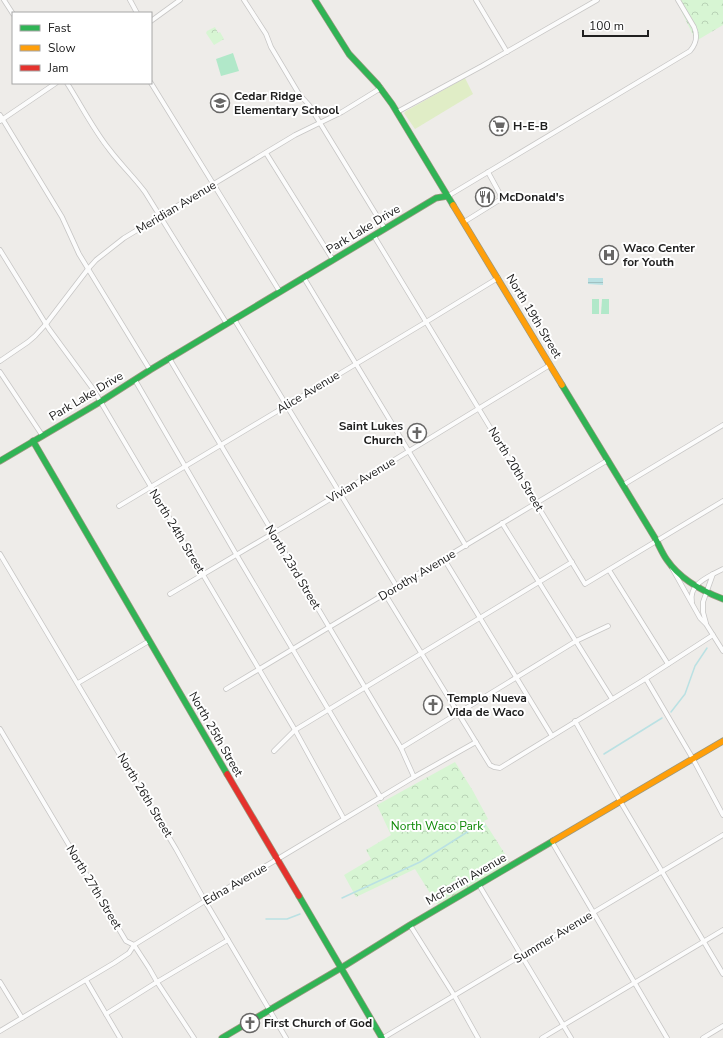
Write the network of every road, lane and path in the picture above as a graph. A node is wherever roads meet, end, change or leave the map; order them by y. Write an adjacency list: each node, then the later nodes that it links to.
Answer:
1 (4, 0): 9 (street)
2 (130, 0): 10 (street)
3 (180, 0): 11 (street)
4 (244, 0): 19 (street)
5 (315, 0): 16 (street, North 19th Street)
6 (476, 0): 12 (street)
7 (597, 0): 12 (street)
8 (678, 0): 21 (street, Park Lake Drive)
9 (12, 12)
10 (136, 12)
11 (152, 20)
12 (507, 52): 17 (street)
13 (54, 84): 18 (street)
14 (68, 84): 24 (street)
15 (152, 84): 22 (street)
16 (380, 88): 17 (street, North 19th Street); 19 (street, Meridian Avenue)
17 (397, 112): 23 (street, North 19th Street)
18 (1, 118): 30 (street)
19 (320, 122): 20 (street, Meridian Avenue); 26 (street)
20 (266, 153): 22 (street, Meridian Avenue); 29 (street)
21 (488, 172): 23 (street, Park Lake Drive); 25 (street)
22 (213, 184): 24 (street, Meridian Avenue); 33 (street)
23 (448, 196): 25 (street, North 19th Street); 26 (street, Park Lake Drive)
24 (160, 216): 30 (street, Meridian Avenue); 37 (street)
25 (464, 222): 32 (street, North 19th Street)
26 (385, 229): 27 (street, Park Lake Drive)
27 (374, 236): 29 (street, Park Lake Drive); 35 (street, North 20th Street)
28 (0, 250): 36 (street, North 24th Street)
29 (333, 260): 31 (street, Park Lake Drive)
30 (88, 269): 36 (street, Meridian Avenue); 42 (street)
31 (304, 278): 33 (street, Park Lake Drive); 40 (street)
32 (498, 278): 35 (street, Alice Avenue); 41 (street, North 19th Street)
33 (280, 292): 34 (street, Park Lake Drive)
34 (234, 320): 37 (street, Park Lake Drive); 46 (street)
35 (426, 322): 40 (street, Alice Avenue); 47 (street, North 20th Street)
36 (46, 324): 39 (street, Meridian Avenue); 45 (street, North 24th Street)
37 (227, 324): 38 (street, Park Lake Drive)
38 (170, 358): 42 (street, Park Lake Drive); 51 (street, North 23rd Street)
39 (0, 360)
40 (356, 364): 46 (street, Alice Avenue); 52 (street)
41 (550, 365): 47 (street, Vivian Avenue); 54 (street, North 19th Street)
42 (150, 370): 44 (street, Park Lake Drive)
43 (0, 372): 49 (street)
44 (135, 380): 45 (street, Park Lake Drive); 55 (street)
45 (100, 402): 49 (street, Park Lake Drive); 57 (street, North 24th Street)
46 (287, 406): 51 (street, Alice Avenue); 58 (street)
47 (479, 408): 52 (street, Vivian Avenue); 60 (street, North 20th Street)
48 (723, 425): 56 (street)
49 (42, 435): 50 (street, Park Lake Drive)
50 (33, 441): 53 (street, Park Lake Drive); 88 (street, North 25th Street)
51 (221, 445): 55 (street, Alice Avenue); 63 (street, North 23rd Street)
52 (409, 451): 58 (street, Vivian Avenue); 65 (street)
53 (0, 460)
54 (608, 460): 56 (street, North 19th Street); 60 (street, Dorothy Avenue)
55 (185, 467): 57 (street, Alice Avenue); 66 (street)
56 (623, 485): 64 (street, North 19th Street)
57 (151, 487): 61 (street, Alice Avenue); 73 (street, North 24th Street)
58 (340, 493): 63 (street, Vivian Avenue); 77 (street)
59 (723, 501): 64 (street)
60 (536, 503): 62 (street, Dorothy Avenue); 69 (street, North 20th Street)
61 (119, 506)
62 (502, 523): 65 (street, Dorothy Avenue); 75 (street)
63 (273, 533): 66 (street, Vivian Avenue); 86 (street, North 23rd Street)
64 (657, 542): 70 (street, North 19th Street); 72 (street)
65 (466, 546): 68 (street, Dorothy Avenue)
66 (236, 554): 73 (street, Vivian Avenue); 90 (street)
67 (1, 558): 97 (street, North 26th Street)
68 (444, 559): 77 (street, Dorothy Avenue); 83 (street)
69 (572, 562): 72 (street, North 20th Street); 75 (street)
70 (670, 564): 76 (street); 82 (street, North 19th Street)
71 (723, 569): 74 (street)
72 (609, 570): 93 (street)
73 (202, 574): 79 (street, Vivian Avenue); 94 (street, North 24th Street)
74 (713, 574): 76 (street); 78 (street)
75 (539, 582): 83 (street); 89 (street)
76 (696, 586): 78 (street); 82 (street)
77 (397, 587): 80 (street, Dorothy Avenue)
78 (707, 592): 81 (street); 84 (street)
79 (170, 594)
80 (385, 594): 86 (street, Dorothy Avenue); 92 (street)
81 (723, 599)
82 (693, 604): 84 (street, North 19th Street)
83 (480, 617): 92 (street); 95 (street)
84 (706, 624): 87 (street, North 19th Street)
85 (608, 626): 89 (street)
86 (329, 628): 90 (street, Dorothy Avenue); 98 (street, North 23rd Street)
87 (713, 635): 91 (street, North 19th Street); 93 (street)
88 (149, 641): 97 (street); 119 (street, North 25th Street)
89 (576, 641): 95 (street); 100 (street)
90 (292, 650): 94 (street, Dorothy Avenue); 101 (street)
91 (723, 651)
92 (421, 654): 98 (street); 102 (street)
93 (668, 664): 96 (street)
94 (259, 670): 99 (street, Dorothy Avenue); 105 (street, North 24th Street)
95 (517, 677): 102 (street); 106 (street)
96 (646, 679): 100 (street); 111 (street)
97 (78, 683): 122 (street, North 26th Street)
98 (365, 688): 101 (street); 109 (street, North 23rd Street)
99 (226, 690)
100 (612, 699): 103 (street)
101 (329, 710): 105 (street); 113 (street)
102 (458, 713): 108 (street); 109 (street)
103 (575, 721): 106 (street); 114 (street)
104 (0, 729): 128 (street, North 27th Street)
105 (295, 730): 110 (street); 116 (street, North 24th Street)
106 (552, 736): 108 (street)
107 (723, 741): 111 (street, McFerrin Avenue)
108 (476, 742): 112 (street, Edna Avenue)
109 (401, 748): 112 (street, North 23rd Street)
110 (274, 751)
111 (693, 759): 114 (street, McFerrin Avenue); 115 (street)
112 (414, 777): 113 (street, Edna Avenue)
113 (381, 798): 116 (street, Edna Avenue)
114 (620, 801): 118 (street, McFerrin Avenue); 120 (street)
115 (723, 814)
116 (344, 819): 119 (street, Edna Avenue)
117 (723, 835): 120 (street, Summer Avenue)
118 (552, 842): 121 (street, McFerrin Avenue); 123 (street)
119 (277, 859): 122 (street, Edna Avenue); 130 (street, North 25th Street)
120 (662, 871): 123 (street, Summer Avenue); 127 (street)
121 (479, 885): 124 (street, McFerrin Avenue); 129 (street)
122 (205, 901): 126 (street, North 26th Street); 128 (street, Edna Avenue)
123 (593, 913): 129 (street, Summer Avenue); 135 (street)
124 (410, 925): 130 (street, McFerrin Avenue); 136 (street)
125 (723, 930): 127 (street)
126 (228, 940): 134 (street); 137 (street, North 26th Street)
127 (704, 942): 131 (street); 135 (street)
128 (134, 945): 132 (street, Edna Avenue); 134 (street, North 27th Street)
129 (522, 955): 136 (street, Summer Avenue); 140 (street)
130 (341, 968): 137 (street, McFerrin Avenue); 147 (street, North 25th Street)
131 (723, 974)
132 (86, 980): 138 (street); 139 (street, Edna Avenue)
133 (0, 982): 139 (street)
134 (157, 982): 138 (street); 144 (street, North 27th Street)
135 (634, 983): 140 (street); 151 (street)
136 (454, 995): 147 (street, Summer Avenue); 148 (street)
137 (269, 1010): 145 (street, McFerrin Avenue); 146 (street, North 26th Street)
138 (106, 1014): 143 (street)
139 (22, 1018): 142 (street, Edna Avenue)
140 (563, 1026): 149 (street); 150 (street)
141 (723, 1026): 152 (street)
142 (0, 1031)
143 (120, 1038)
144 (194, 1038)
145 (222, 1038)
146 (286, 1038)
147 (382, 1038)
148 (478, 1038)
149 (542, 1038)
150 (571, 1038)
151 (667, 1038)
152 (703, 1038)

